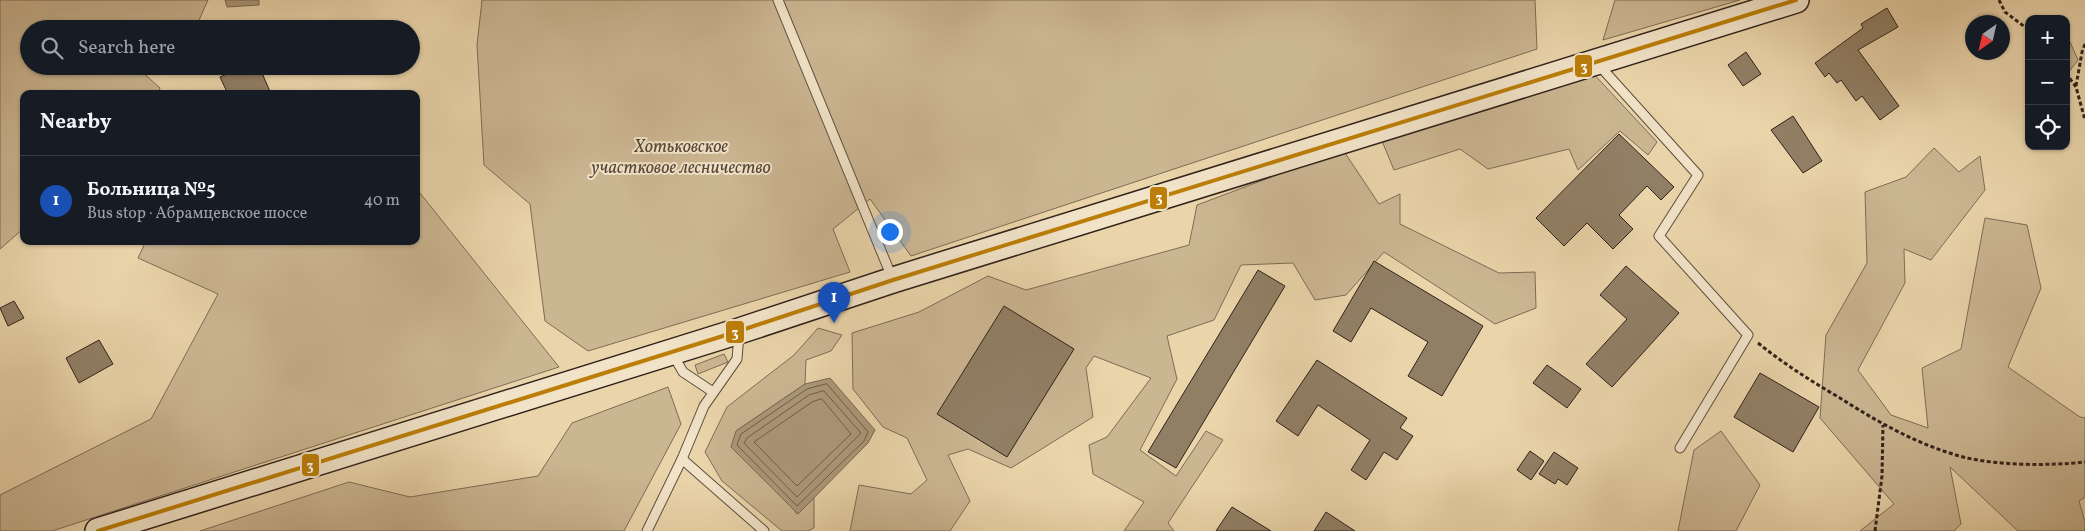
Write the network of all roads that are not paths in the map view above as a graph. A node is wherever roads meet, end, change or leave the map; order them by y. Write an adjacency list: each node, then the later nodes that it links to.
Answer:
1 (778, 0): 4 (lane)
2 (1796, 0): 3 (street)
3 (1596, 62): 4 (street); 8 (lane)
4 (893, 280): 5 (street)
5 (739, 331): 6 (street); 7 (lane)
6 (672, 352): 7 (lane); 10 (street)
7 (713, 392): 9 (lane)
8 (1680, 448)
9 (682, 459): 11 (lane); 12 (lane)
10 (98, 531)
11 (647, 531)
12 (764, 531)

